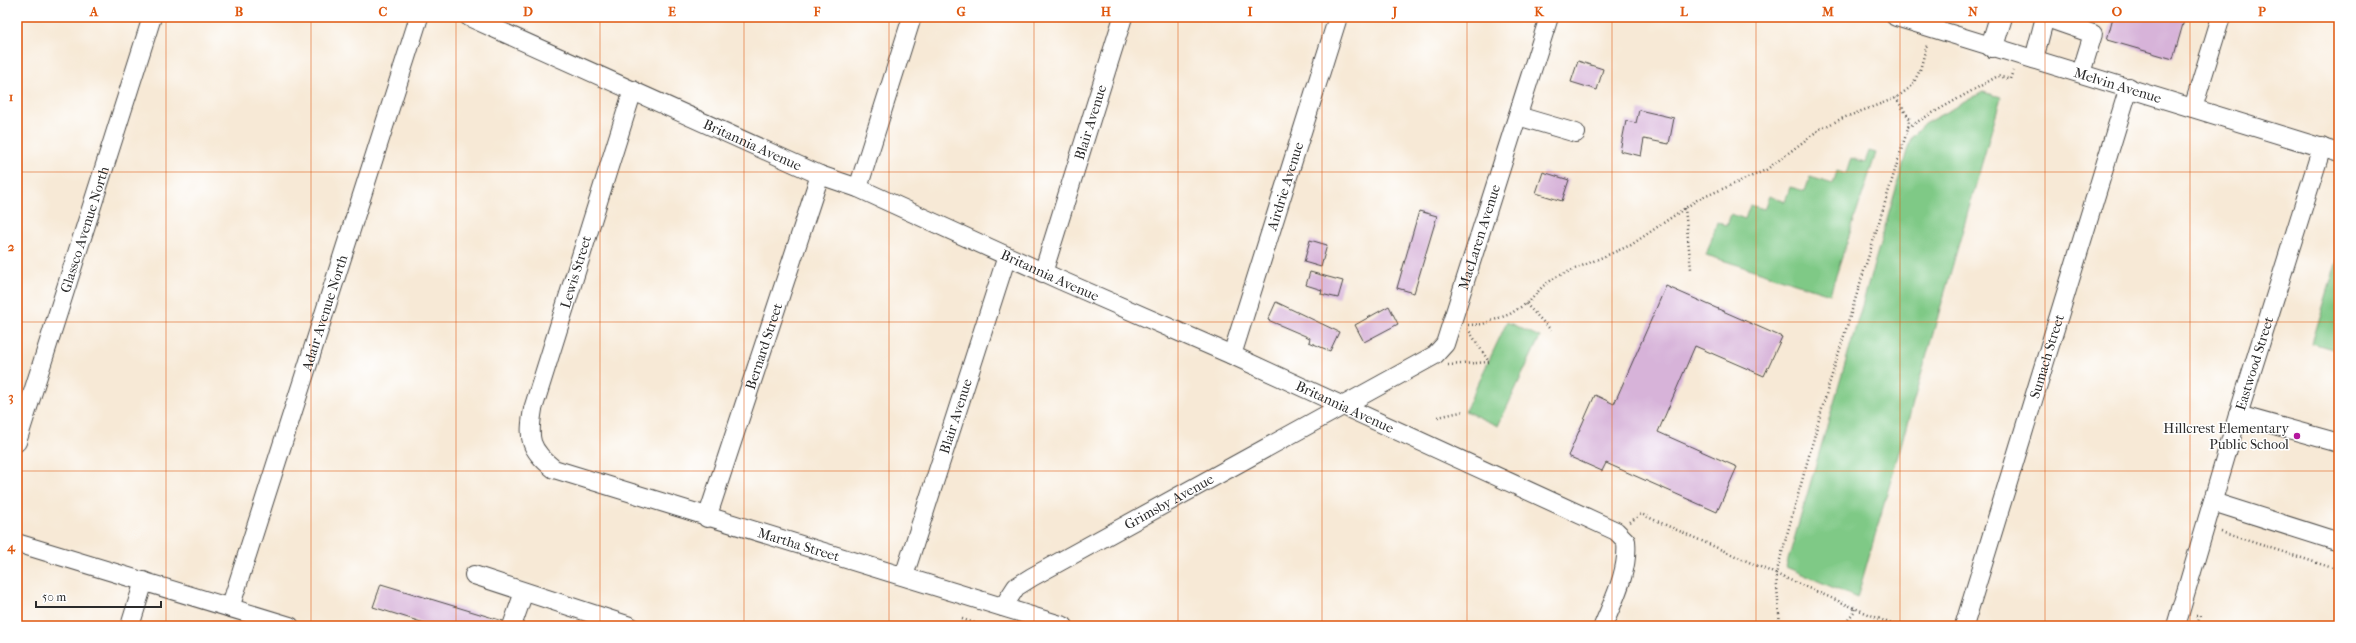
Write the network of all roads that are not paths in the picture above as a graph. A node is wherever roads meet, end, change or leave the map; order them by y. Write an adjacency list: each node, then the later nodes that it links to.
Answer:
1 (152, 17): 30 (street, Glassco Avenue North)
2 (419, 17): 42 (street, Adair Avenue North)
3 (469, 17): 18 (street, Britannia Avenue)
4 (912, 17): 24 (street)
5 (1123, 17): 26 (street, Blair Avenue)
6 (1338, 17): 27 (street, Airdrie Avenue)
7 (1549, 17): 20 (street, MacLaren Avenue)
8 (1896, 17): 14 (street, Melvin Avenue)
9 (2001, 17): 14 (main road)
10 (2045, 17): 13 (street); 15 (street)
11 (2083, 17): 13 (street)
12 (2221, 17): 19 (street)
13 (2093, 34): 16 (street)
14 (1992, 46): 15 (street, Melvin Avenue)
15 (2034, 59): 16 (street, Melvin Avenue)
16 (2081, 73): 17 (street, Melvin Avenue)
17 (2129, 87): 19 (street, Melvin Avenue); 49 (street, Sumach Street)
18 (633, 90): 23 (street, Britannia Avenue); 32 (street, Lewis Street)
19 (2193, 108): 22 (street, Melvin Avenue)
20 (1518, 116): 21 (street); 28 (street, MacLaren Avenue)
21 (1576, 133)
22 (2331, 150): 29 (street, Eastwood Street)
23 (820, 175): 24 (street, Britannia Avenue); 34 (street, Bernard Street)
24 (858, 188): 25 (street, Britannia Avenue)
25 (1007, 256): 26 (street, Britannia Avenue); 38 (street, Blair Avenue)
26 (1043, 273): 27 (street, Britannia Avenue)
27 (1232, 355): 28 (street, Britannia Avenue)
28 (1344, 405): 41 (street, Grimsby Avenue); 48 (street, Britannia Avenue)
29 (2238, 415): 31 (street); 33 (street, Eastwood Street)
30 (17, 442)
31 (2339, 443)
32 (537, 456): 34 (street, Martha Street)
33 (2213, 502): 35 (street); 50 (street, Eastwood Street)
34 (707, 518): 38 (street, Martha Street)
35 (2339, 542)
36 (17, 543): 39 (street)
37 (474, 576): 40 (street)
38 (904, 576): 41 (street, Martha Street)
39 (144, 581): 42 (street); 43 (street)
40 (524, 592): 45 (street); 46 (street)
41 (1003, 607): 47 (street, Martha Street)
42 (230, 608): 44 (street)
43 (130, 626)
44 (290, 626)
45 (512, 626)
46 (630, 626)
47 (1064, 626)
48 (1603, 626)
49 (1964, 626)
50 (2176, 626)

